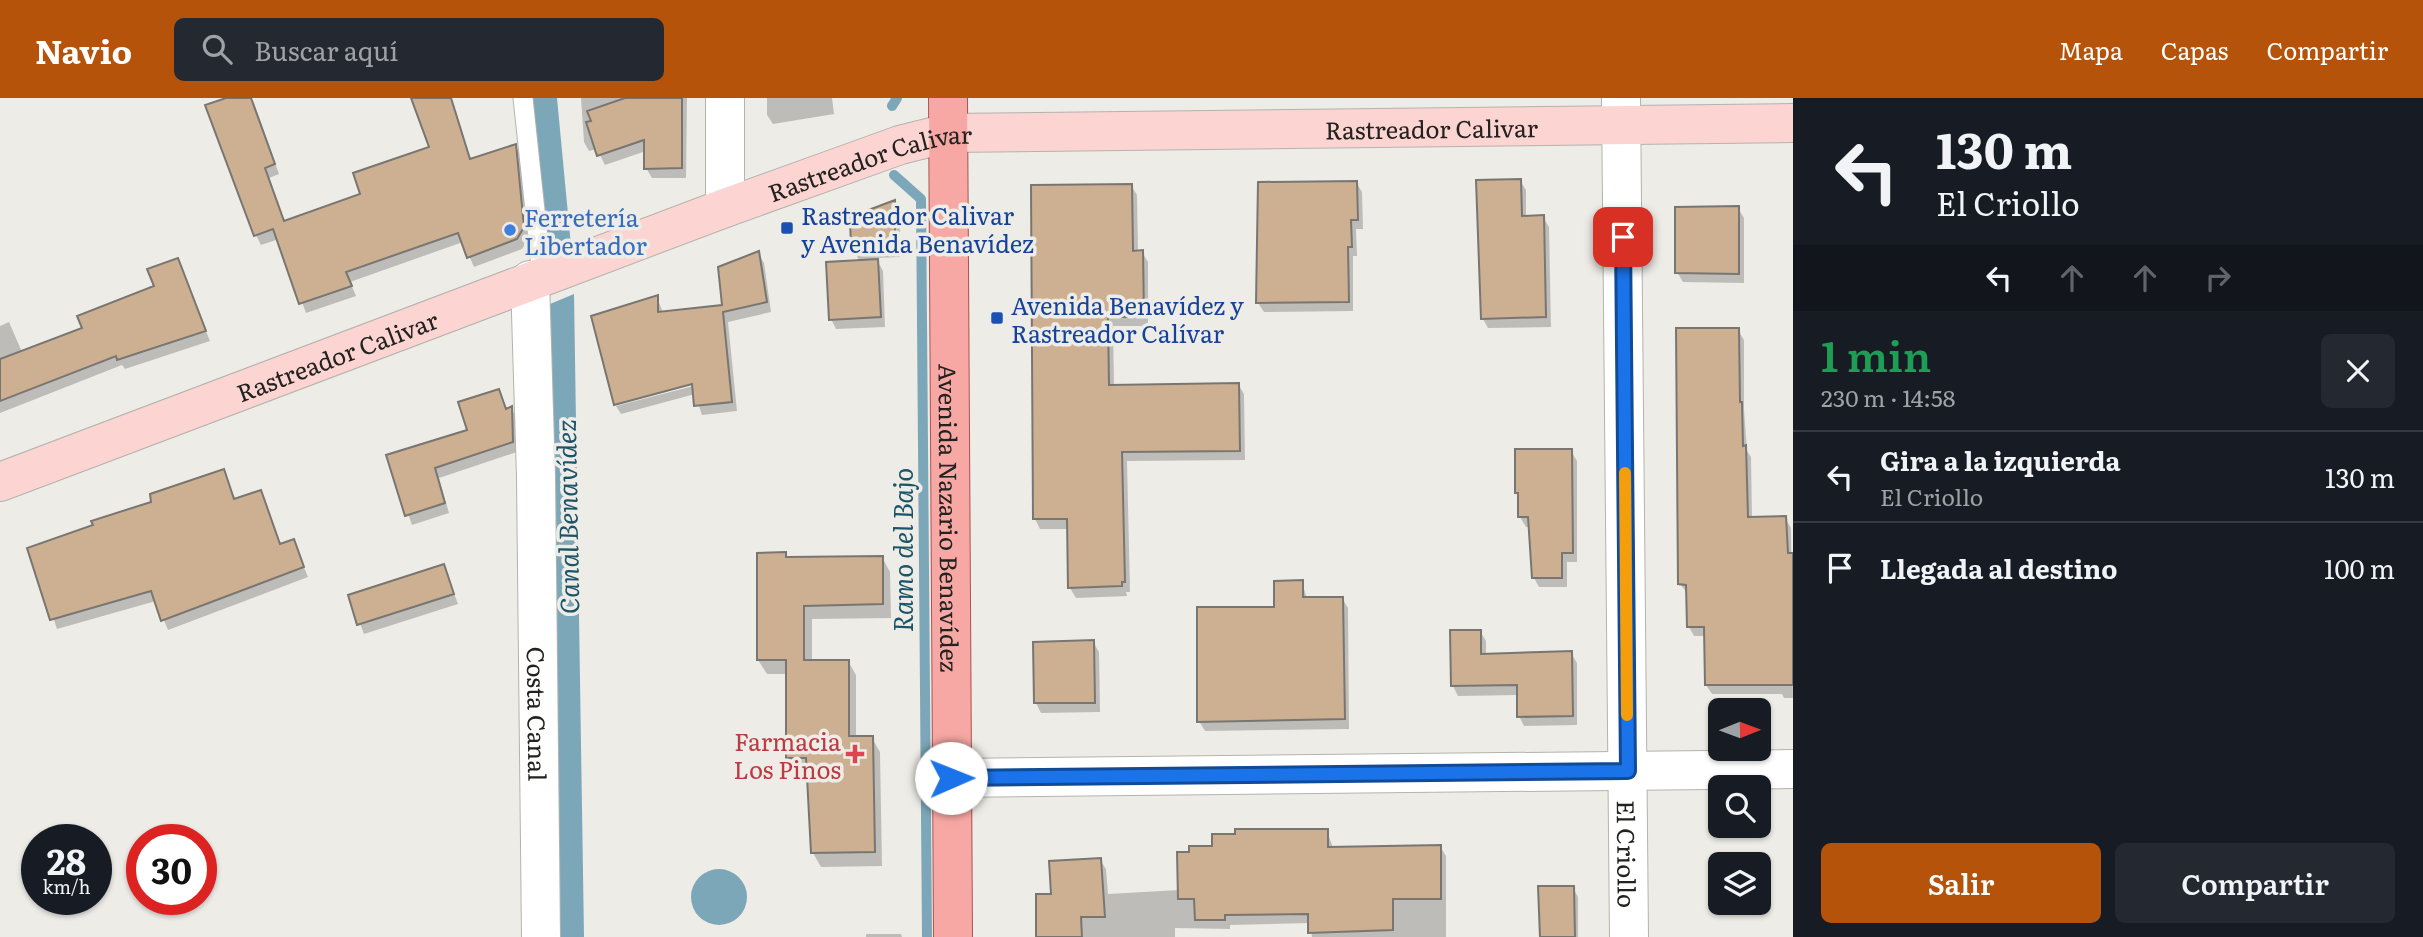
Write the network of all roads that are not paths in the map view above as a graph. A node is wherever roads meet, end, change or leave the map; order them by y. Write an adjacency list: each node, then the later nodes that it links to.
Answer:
1 (523, 98): 7 (lane, Costa Canal)
2 (725, 98): 6 (street)
3 (1621, 111): 4 (main road, Rastreador Calivar); 5 (main road, Rastreador Calivar); 10 (street, El Criollo)
4 (948, 115): 6 (main road, Rastreador Calivar); 11 (main road, Avenida Nazario Benavídez)
5 (1793, 123)
6 (725, 208): 7 (main road, Rastreador Calivar)
7 (548, 273): 8 (main road, Rastreador Calivar); 12 (street, Costa Canal)
8 (0, 482)
9 (1793, 769): 10 (street)
10 (1628, 771): 11 (street); 14 (street, El Criollo)
11 (951, 778): 13 (main road, Avenida Nazario Benavídez)
12 (541, 937)
13 (953, 937)
14 (1629, 937)

